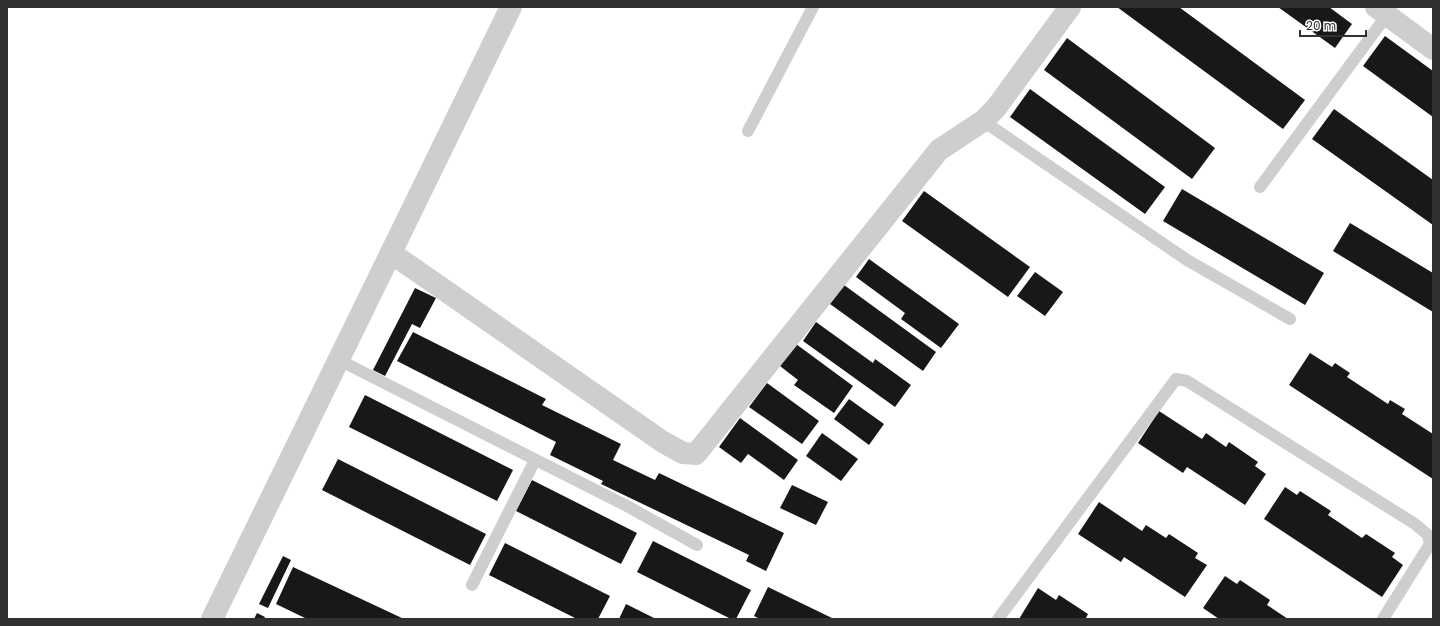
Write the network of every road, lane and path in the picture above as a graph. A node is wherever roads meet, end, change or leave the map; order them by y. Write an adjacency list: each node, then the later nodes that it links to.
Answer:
1 (511, 7): 9 (street)
2 (813, 7): 7 (lane)
3 (1070, 7): 6 (street)
4 (1382, 11): 5 (street); 8 (lane)
5 (1433, 49)
6 (983, 120): 9 (street); 10 (lane)
7 (748, 131)
8 (1260, 187)
9 (391, 253): 11 (street)
10 (1290, 319)
11 (339, 360): 12 (lane); 15 (street)
12 (536, 460): 13 (lane); 14 (lane)
13 (697, 545)
14 (472, 584)
15 (212, 619)
16 (998, 619): 17 (lane)
17 (1383, 619)

